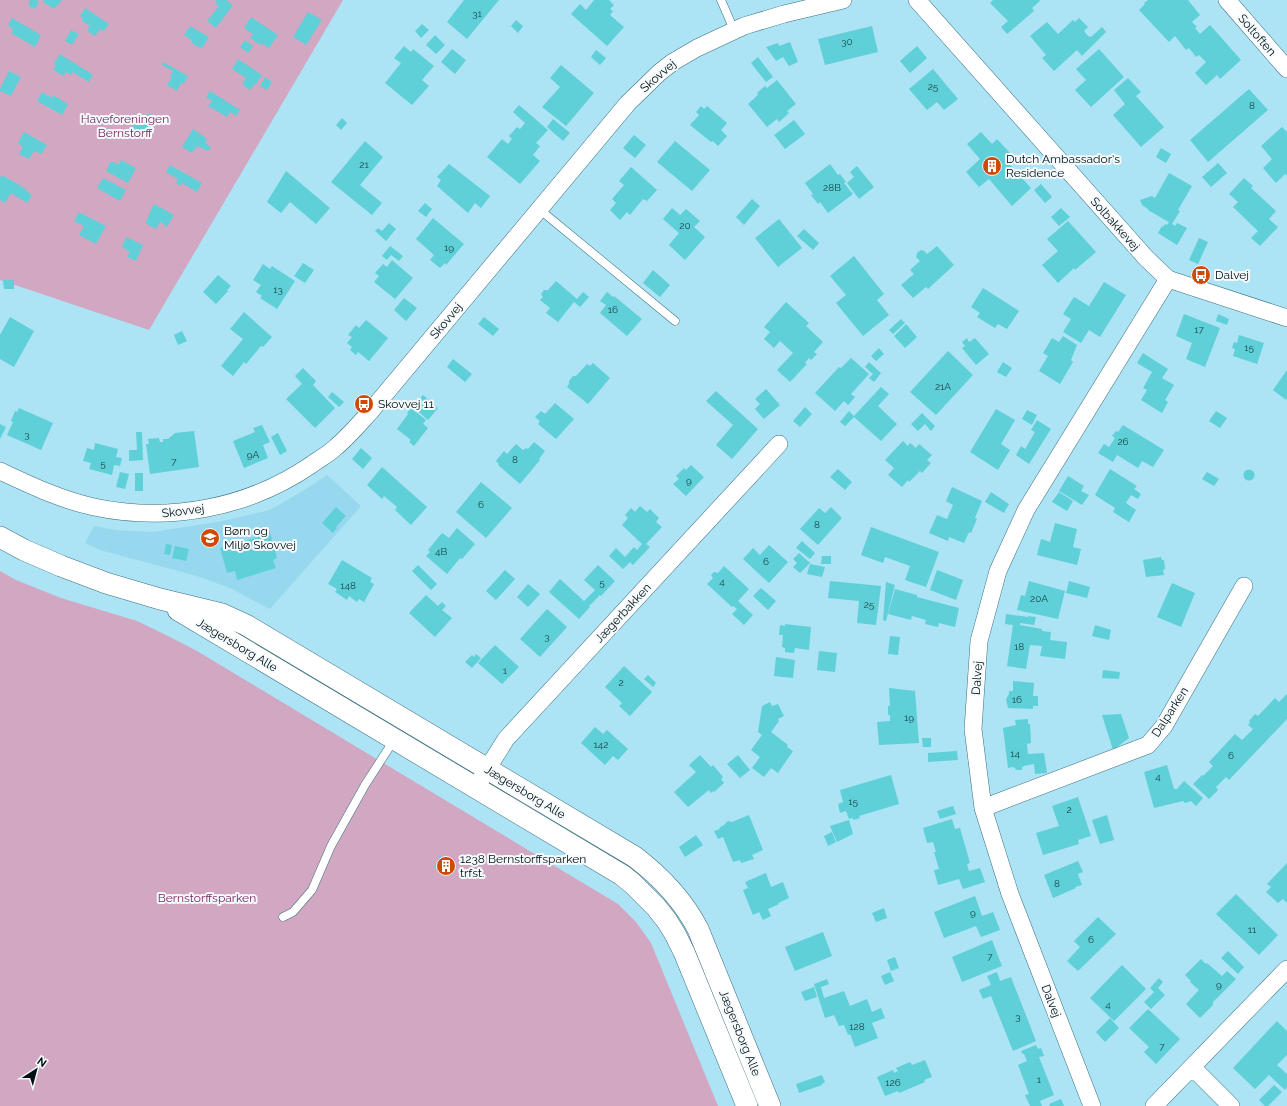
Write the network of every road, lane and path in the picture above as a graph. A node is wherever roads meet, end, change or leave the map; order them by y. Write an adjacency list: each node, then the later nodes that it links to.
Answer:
1 (721, 0): 5 (lane)
2 (843, 0): 5 (street, Skovvej)
3 (918, 0): 8 (street, Solbakkevej)
4 (1227, 0): 6 (street, Soltoften)
5 (734, 30): 7 (street, Skovvej)
6 (1287, 69)
7 (539, 210): 10 (lane); 12 (street, Skovvej)
8 (1168, 279): 9 (street, Solbakkevej); 19 (street, Dalvej)
9 (1287, 318)
10 (675, 321)
11 (779, 444): 17 (street, Jægerbakken)
12 (0, 471)
13 (0, 537): 15 (street, Jægersborg Alle)
14 (1244, 586): 19 (street, Dalparken)
15 (160, 599): 16 (street, Jægersborg Alle); 17 (street, Jægersborg Alle)
16 (394, 739): 18 (street, Jægersborg Alle); 20 (lane)
17 (487, 769): 18 (street, Jægerbakken); 24 (street, Jægersborg Alle)
18 (476, 788): 23 (street, Jægersborg Alle)
19 (982, 808): 25 (street, Dalvej)
20 (283, 917)
21 (1287, 969): 22 (street)
22 (1192, 1067): 26 (street); 27 (street)
23 (747, 1106)
24 (770, 1106)
25 (1092, 1106)
26 (1154, 1106)
27 (1231, 1106)

